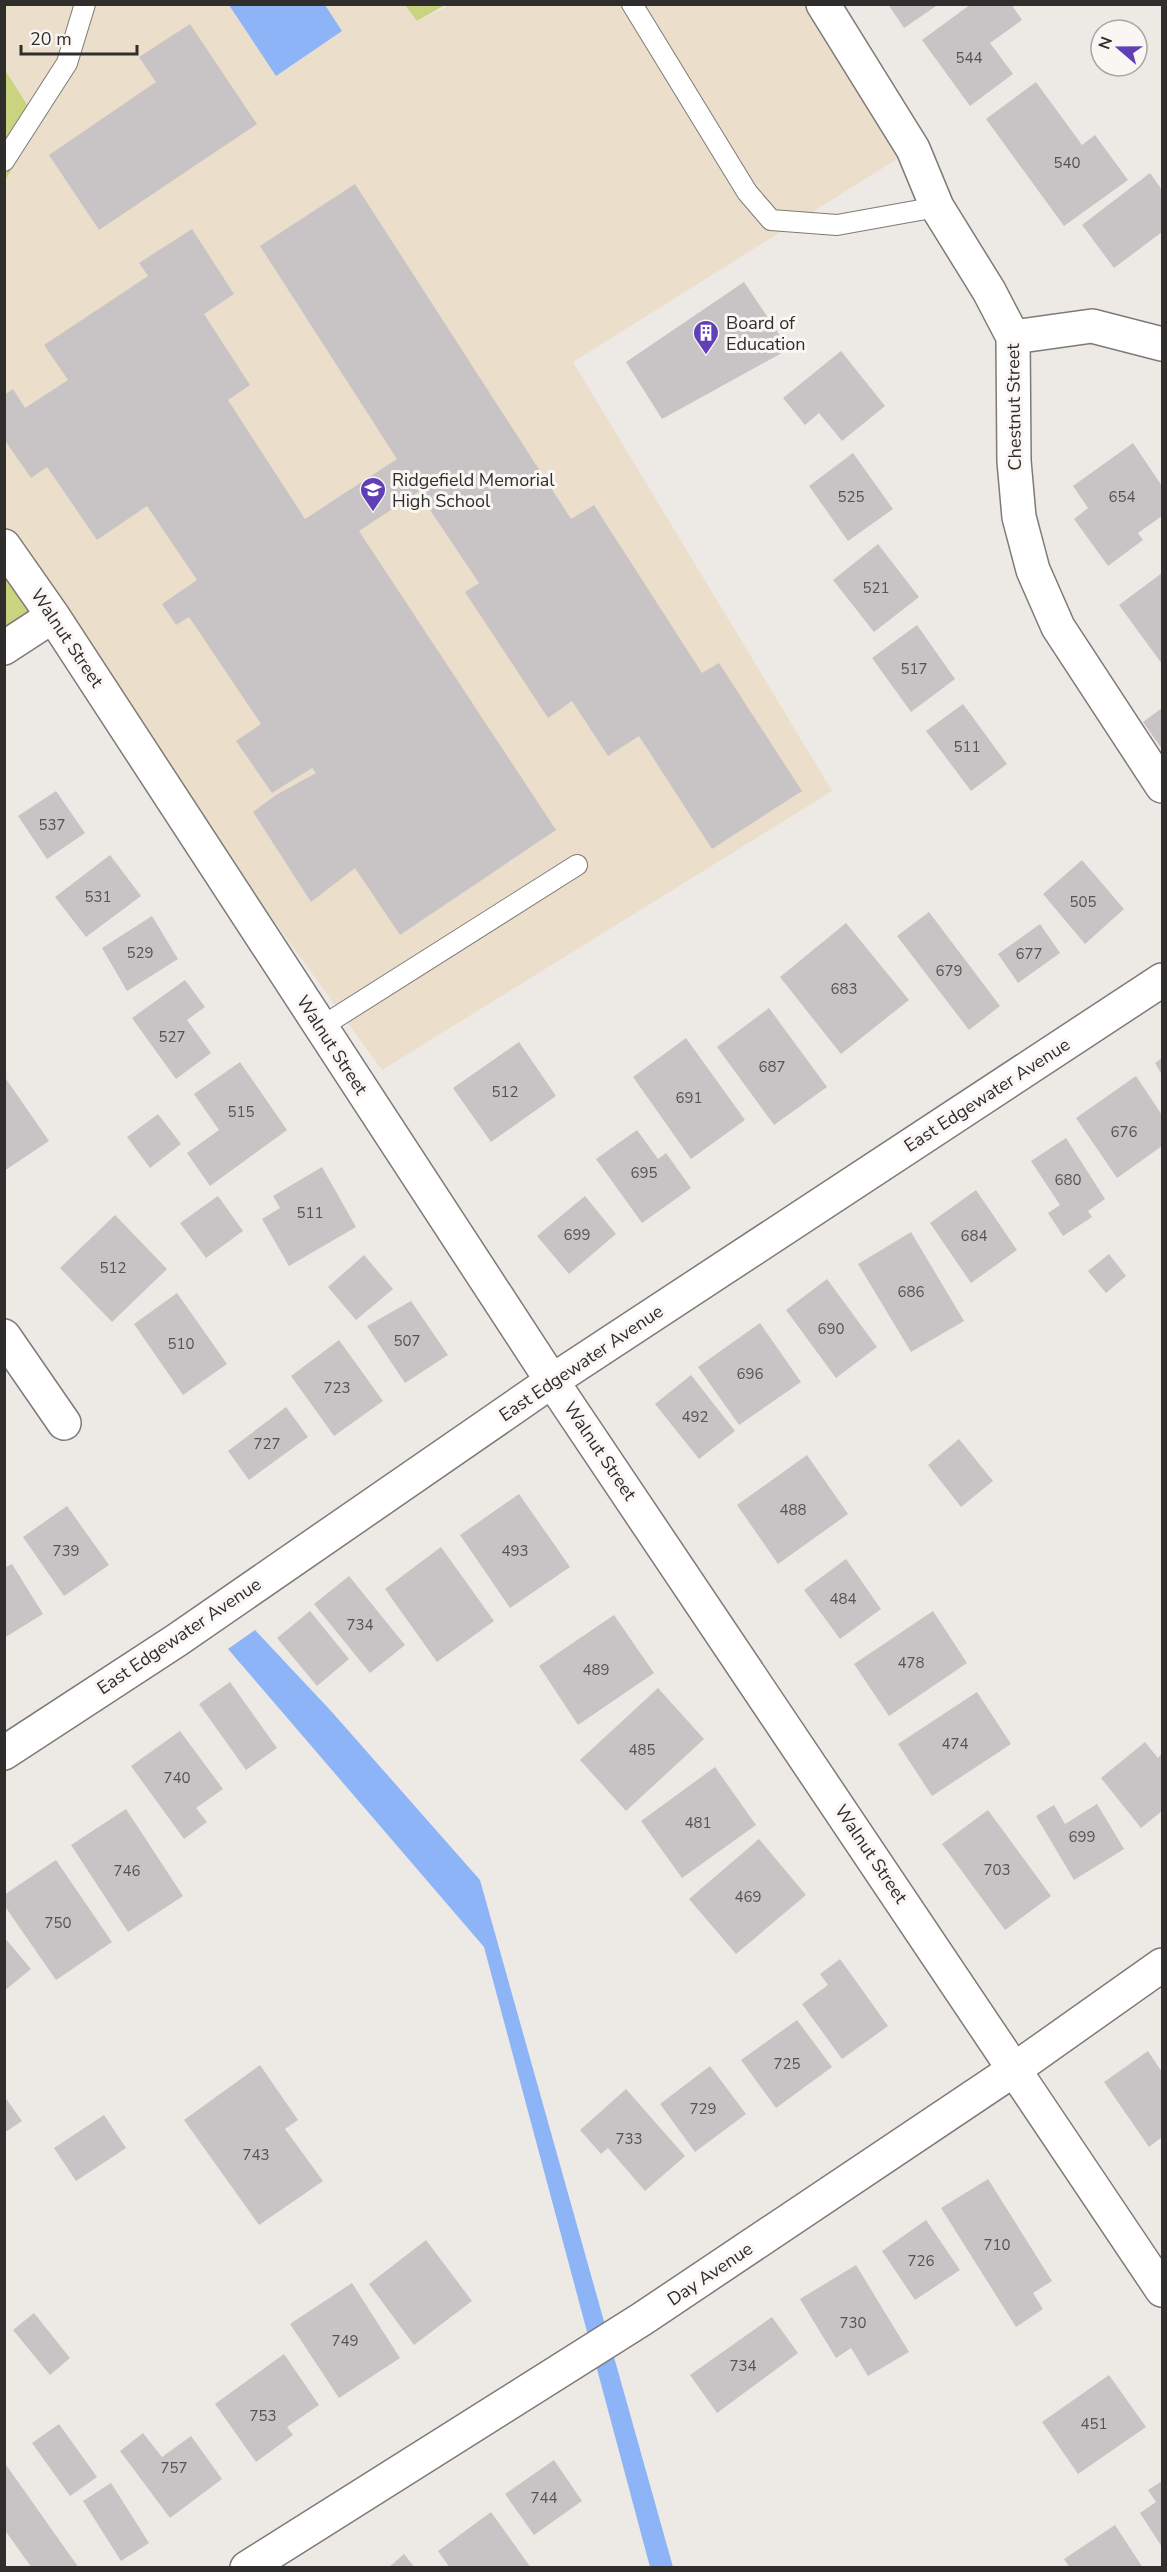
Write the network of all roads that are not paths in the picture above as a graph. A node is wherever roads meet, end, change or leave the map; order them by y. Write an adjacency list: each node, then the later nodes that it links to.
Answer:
1 (86, 4): 4 (lane)
2 (632, 4): 5 (lane)
3 (824, 4): 5 (street, Chestnut Street)
4 (4, 161)
5 (937, 207): 6 (street, Chestnut Street)
6 (1013, 337): 7 (street); 11 (street, Chestnut Street)
7 (1162, 344)
8 (4, 546): 9 (street, Walnut Street)
9 (53, 616): 10 (street); 14 (street, Walnut Street)
10 (4, 648)
11 (1162, 786)
12 (576, 865): 14 (lane)
13 (1162, 980): 16 (street, East Edgewater Avenue)
14 (321, 1027): 16 (street, Walnut Street)
15 (4, 1336): 17 (street)
16 (552, 1381): 18 (street, East Edgewater Avenue); 20 (street, Walnut Street)
17 (64, 1423)
18 (4, 1753)
19 (1162, 1965): 20 (street, Day Avenue)
20 (1015, 2069): 21 (street, Walnut Street); 22 (street, Day Avenue)
21 (1162, 2290)
22 (247, 2568)

